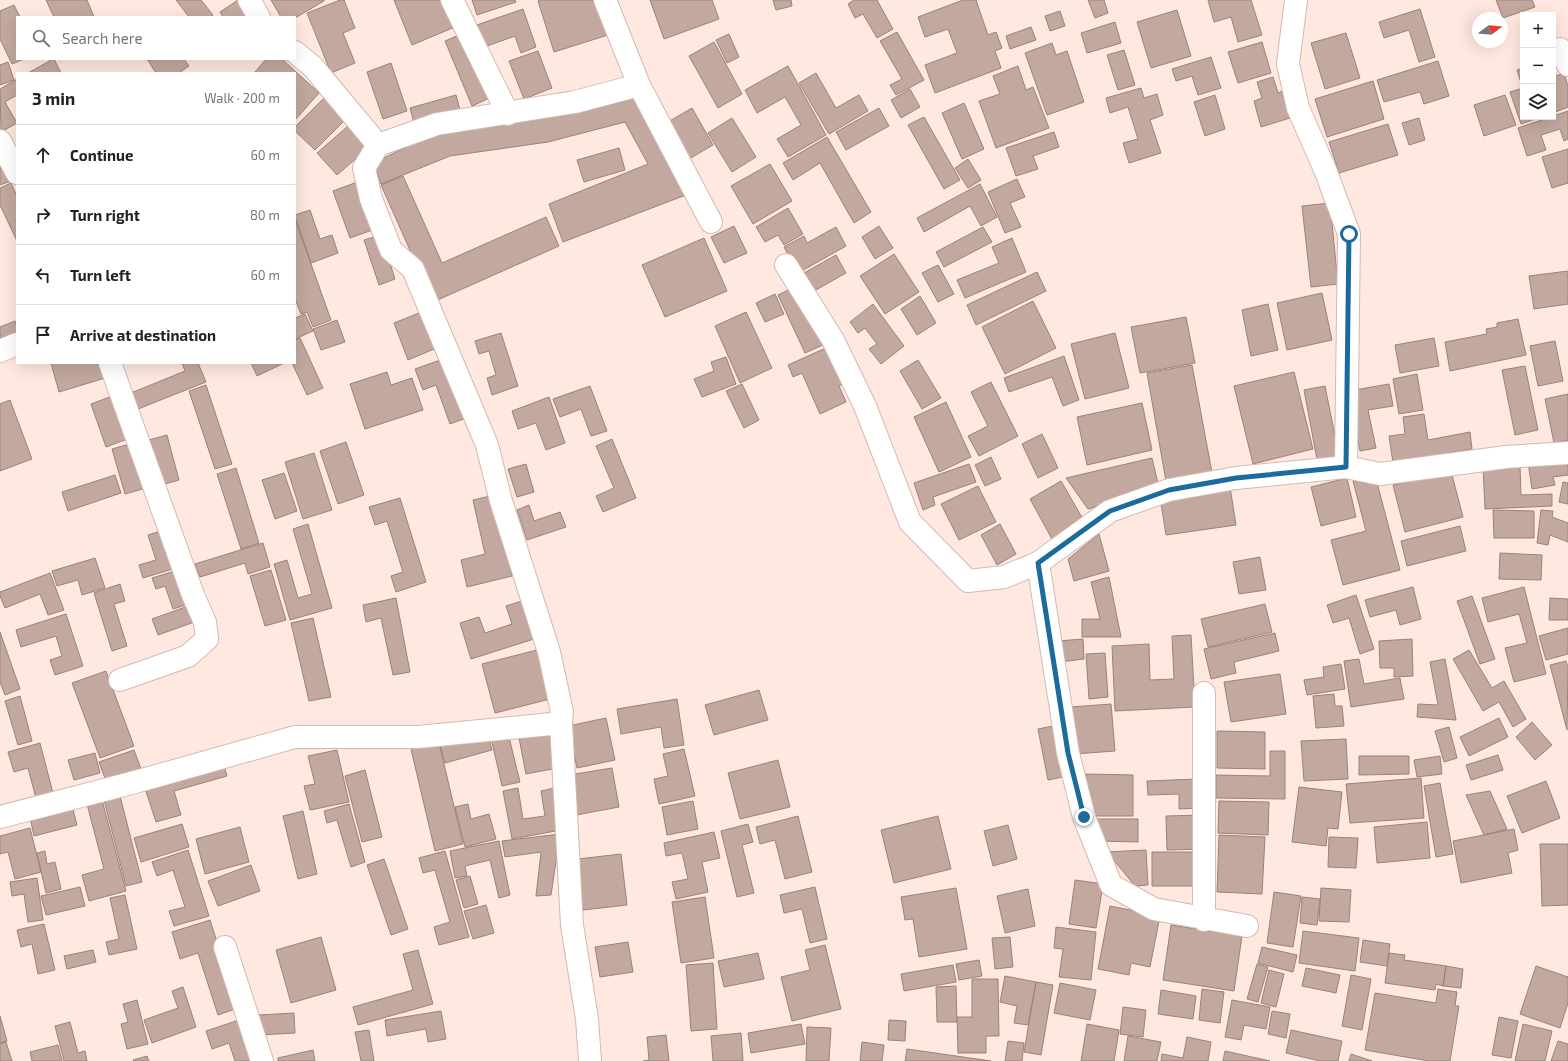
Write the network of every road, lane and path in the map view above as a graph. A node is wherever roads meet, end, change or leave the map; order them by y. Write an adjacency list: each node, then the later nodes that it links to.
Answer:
1 (249, 0): 5 (street)
2 (452, 0): 8 (street)
3 (605, 0): 7 (street)
4 (1296, 0): 18 (street)
5 (258, 16)
6 (296, 53): 10 (street)
7 (639, 85): 8 (street); 12 (street)
8 (508, 114): 10 (street)
9 (0, 141): 11 (street)
10 (378, 145): 22 (street)
11 (16, 171)
12 (711, 222)
13 (786, 265): 19 (street)
14 (16, 344): 15 (street)
15 (0, 351)
16 (110, 364): 20 (street)
17 (1568, 453): 18 (street)
18 (1346, 467): 19 (street)
19 (1038, 563): 24 (street)
20 (120, 680)
21 (1204, 693): 24 (street)
22 (561, 723): 23 (street); 28 (street)
23 (0, 817)
24 (1204, 920): 25 (street)
25 (1247, 926)
26 (225, 947): 27 (street)
27 (262, 1061)
28 (590, 1061)

